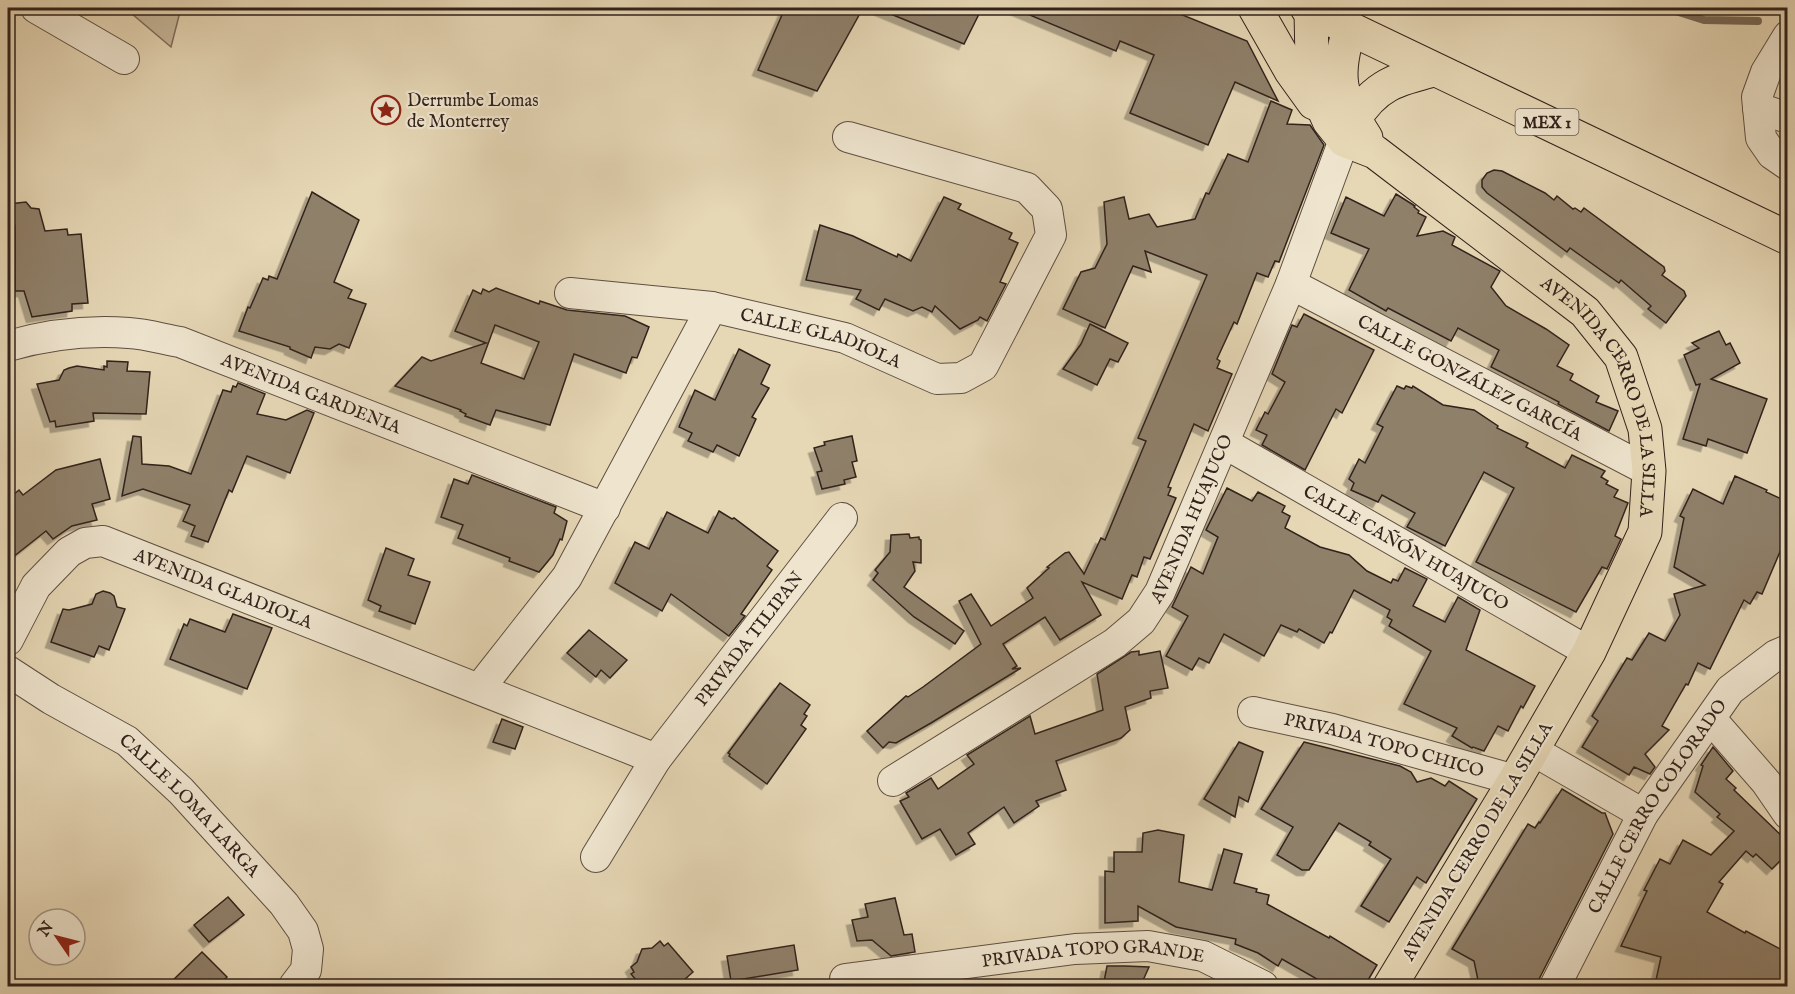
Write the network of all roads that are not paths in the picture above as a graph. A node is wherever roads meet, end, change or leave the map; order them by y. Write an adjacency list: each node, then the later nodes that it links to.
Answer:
1 (36, 8): 6 (street)
2 (1255, 8): 10 (main road)
3 (1309, 8): 4 (main road, MEX 1); 10 (main road)
4 (1350, 28): 7 (main road, MEX 1); 10 (main road)
5 (1788, 36): 8 (street)
6 (124, 59)
7 (1434, 70): 10 (main road); 13 (main road, MEX 1)
8 (1758, 108): 9 (street); 12 (street)
9 (1788, 118)
10 (1342, 127): 14 (street, AVENIDA HUAJUCO); 19 (main road, AVENIDA CERRO DE LA SILLA)
11 (848, 137): 16 (street, CALLE GLADIOLA)
12 (1788, 165)
13 (1788, 238)
14 (1291, 284): 18 (street, AVENIDA HUAJUCO); 19 (street, CALLE GONZÁLEZ GARCÍA)
15 (570, 293): 16 (street, CALLE GLADIOLA)
16 (712, 307): 20 (street)
17 (8, 346): 20 (street, AVENIDA GARDENIA)
18 (1224, 443): 24 (street, CALLE CAÑÓN HUAJUCO); 32 (street, AVENIDA HUAJUCO)
19 (1649, 471): 24 (main road, AVENIDA CERRO DE LA SILLA)
20 (605, 508): 26 (street)
21 (842, 518): 30 (street, PRIVADA TILIPAN)
22 (8, 640): 26 (street, AVENIDA GLADIOLA)
23 (1788, 650): 28 (street, CALLE CERRO COLORADO)
24 (1589, 652): 29 (main road, AVENIDA CERRO DE LA SILLA)
25 (8, 671): 37 (street, CALLE LOMA LARGA)
26 (479, 689): 30 (street)
27 (1253, 712): 31 (street, PRIVADA TOPO CHICO)
28 (1711, 719): 33 (street, CALLE CERRO COLORADO); 34 (street)
29 (1532, 750): 31 (main road, AVENIDA CERRO DE LA SILLA); 33 (street)
30 (656, 759): 35 (street, PRIVADA TILIPAN)
31 (1515, 780): 39 (main road, AVENIDA CERRO DE LA SILLA)
32 (893, 781)
33 (1643, 814): 40 (street, CALLE CERRO COLORADO)
34 (1788, 814)
35 (596, 856)
36 (845, 979): 38 (street, PRIVADA TOPO GRANDE)
37 (294, 987)
38 (1263, 987)
39 (1390, 987)
40 (1555, 987)

